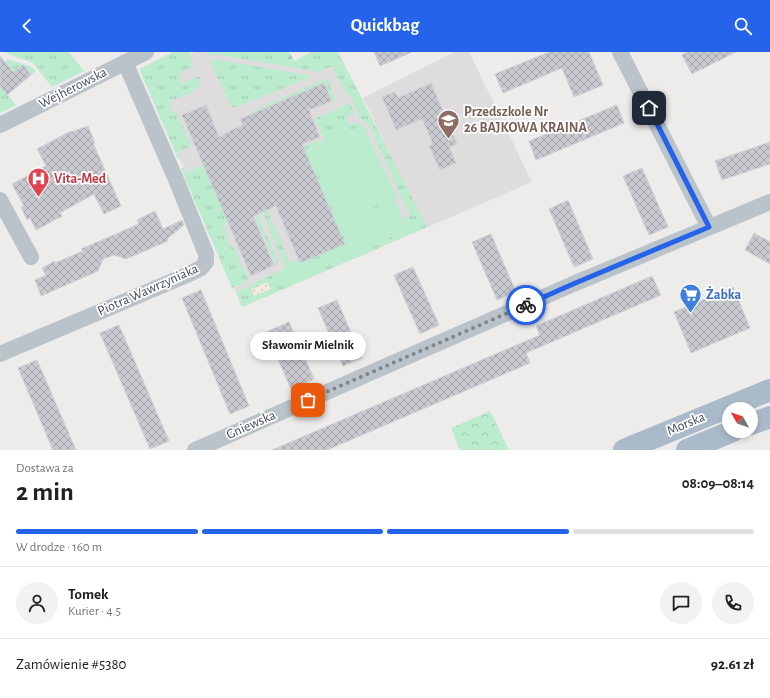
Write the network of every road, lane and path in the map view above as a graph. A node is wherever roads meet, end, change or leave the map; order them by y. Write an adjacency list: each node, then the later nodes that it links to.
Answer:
1 (146, 52): 3 (street, Wejherowska)
2 (620, 52): 7 (street)
3 (125, 62): 4 (street, Wejherowska); 9 (street, Piotra Wawrzyniaka)
4 (0, 125)
5 (0, 200): 8 (street)
6 (770, 202): 7 (street, Gniewska)
7 (709, 227): 14 (street, Gniewska)
8 (31, 257)
9 (0, 354)
10 (770, 390): 15 (main road, Morska)
11 (770, 416): 12 (main road)
12 (758, 421)
13 (722, 436): 16 (main road, Morska)
14 (195, 450)
15 (624, 450)
16 (687, 450)

